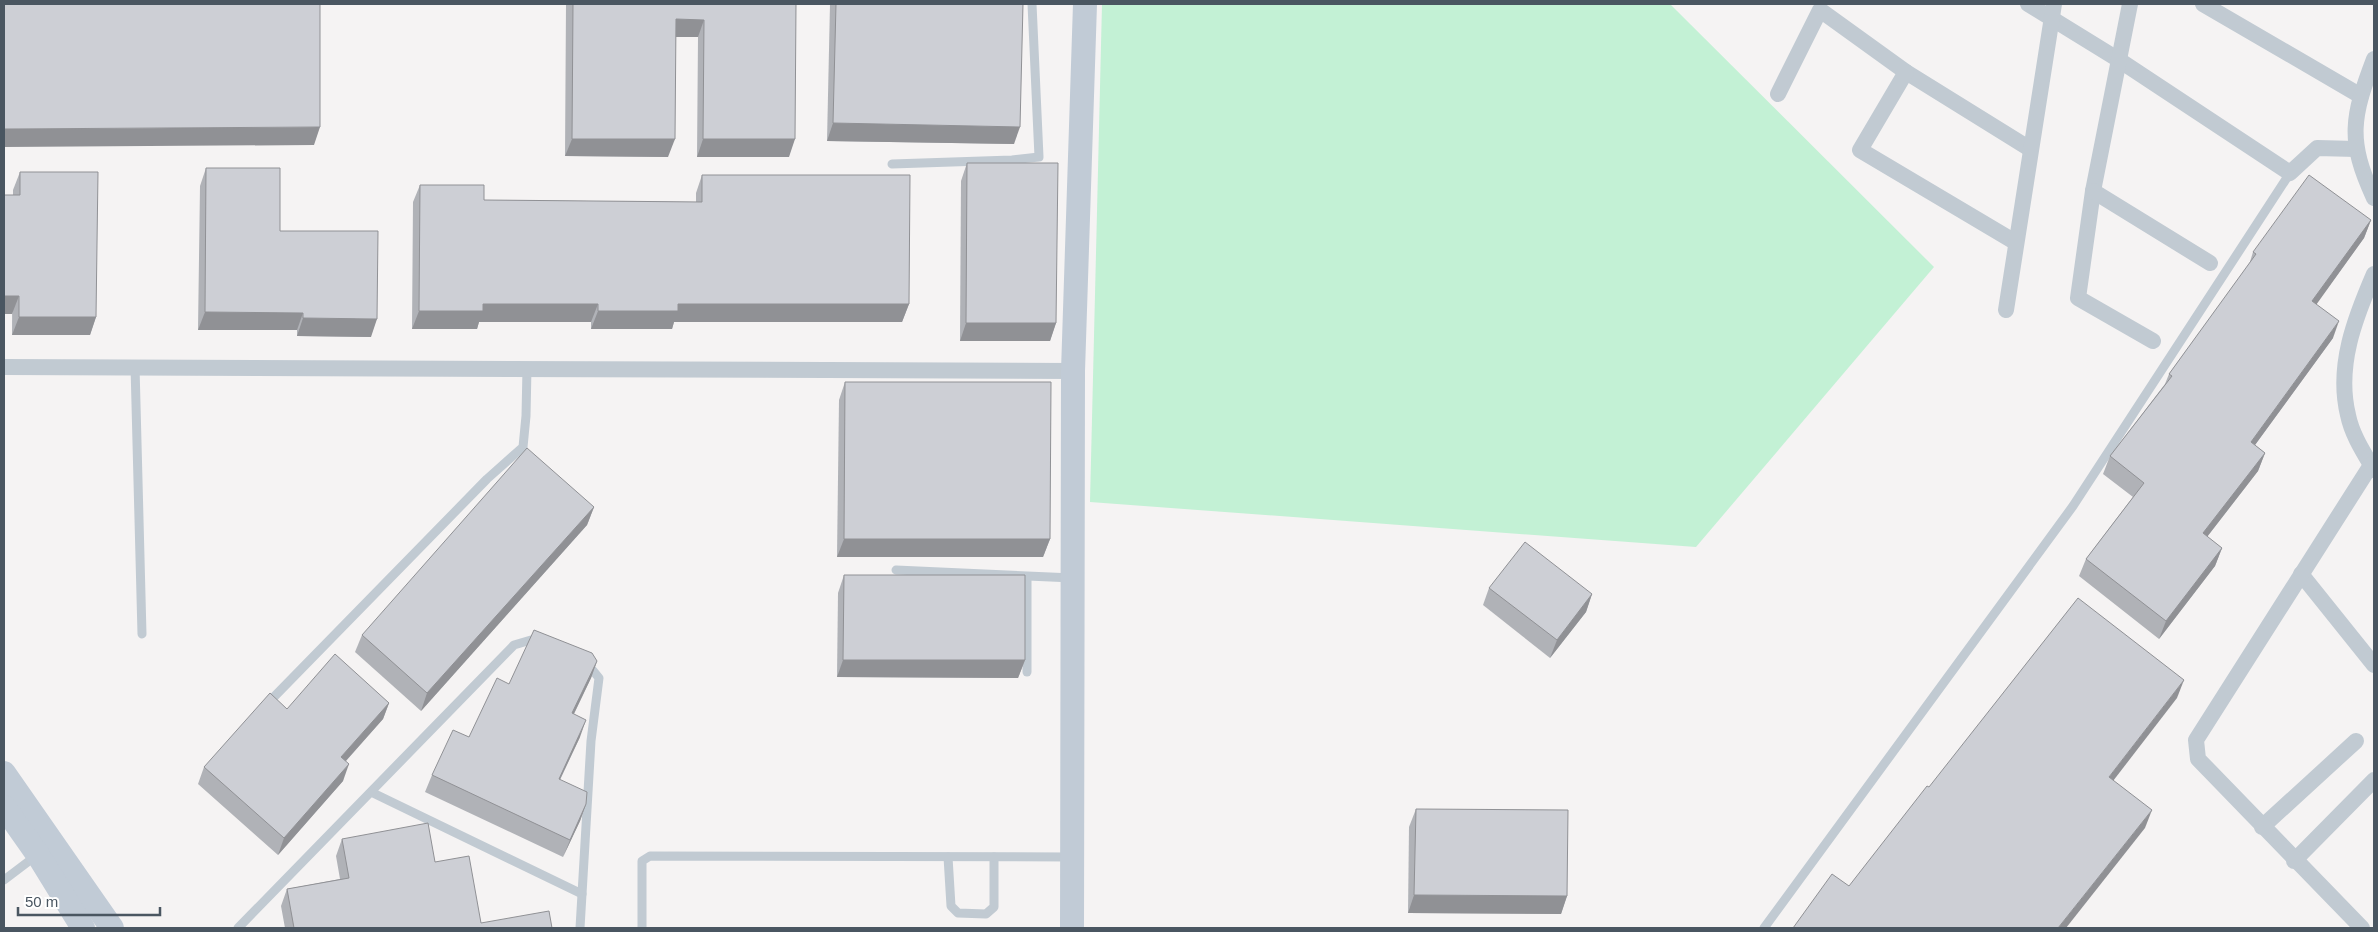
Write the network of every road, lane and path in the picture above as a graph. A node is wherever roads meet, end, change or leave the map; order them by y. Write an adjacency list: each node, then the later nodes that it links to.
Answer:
1 (1032, 4): 14 (lane)
2 (1085, 4): 26 (street)
3 (2028, 4): 6 (street)
4 (2130, 4): 8 (street)
5 (2202, 4): 11 (street)
6 (2053, 11): 8 (street); 12 (street)
7 (2374, 59): 11 (street)
8 (2119, 60): 15 (street); 16 (street)
9 (1906, 72): 10 (street); 12 (street); 18 (street)
10 (1778, 94)
11 (2361, 96): 13 (street)
12 (2030, 148): 18 (street)
13 (2356, 149): 15 (street); 17 (street)
14 (892, 164)
15 (2290, 173): 57 (lane)
16 (2093, 191): 19 (street); 22 (street)
17 (2374, 198)
18 (2016, 242): 21 (street)
19 (2210, 263)
20 (2373, 282): 27 (street)
21 (2006, 310)
22 (2153, 341)
23 (135, 366): 24 (street); 25 (street); 32 (lane)
24 (4, 367)
25 (527, 368): 26 (street); 37 (lane)
26 (1074, 370): 31 (street)
27 (2373, 468): 29 (street)
28 (896, 570): 30 (lane)
29 (2301, 574): 35 (street); 43 (street)
30 (1027, 577): 31 (lane); 36 (lane)
31 (1073, 578): 47 (street)
32 (142, 634)
33 (547, 647): 41 (lane)
34 (572, 657): 50 (lane)
35 (2374, 665)
36 (1027, 672)
37 (269, 702)
38 (2356, 741): 43 (street)
39 (4, 773): 52 (street)
40 (2374, 780): 48 (street)
41 (371, 792): 50 (lane); 53 (lane)
42 (4, 808): 44 (street)
43 (2262, 826): 48 (street)
44 (38, 855): 49 (lane); 51 (street)
45 (948, 857): 46 (lane); 46 (lane); 55 (lane)
46 (994, 857): 47 (lane)
47 (1072, 857): 56 (street)
48 (2294, 861): 58 (street)
49 (4, 880)
50 (582, 894): 54 (lane)
51 (83, 928)
52 (112, 928)
53 (238, 928)
54 (580, 928)
55 (642, 928)
56 (1072, 928)
57 (1764, 928)
58 (2362, 928)

